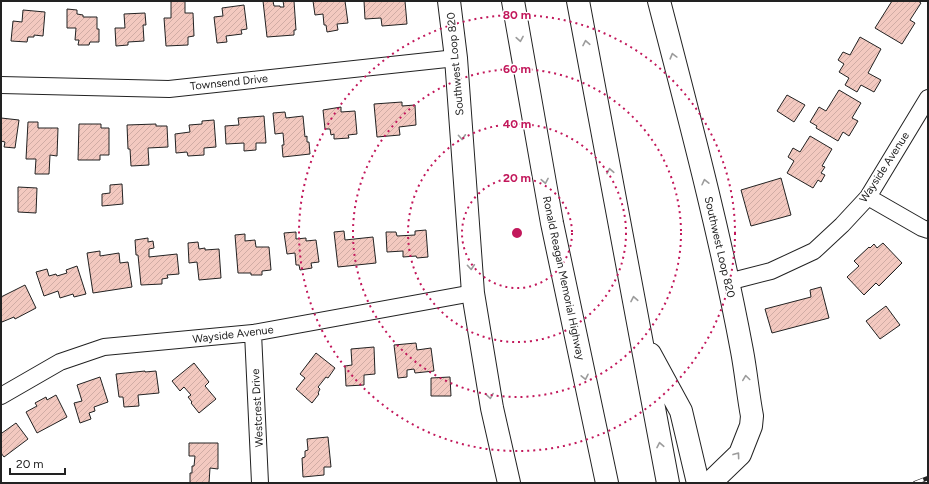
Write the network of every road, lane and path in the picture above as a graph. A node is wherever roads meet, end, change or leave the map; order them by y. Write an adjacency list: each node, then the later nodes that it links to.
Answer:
1 (449, 1): 5 (main road, Southwest Loop 820)
2 (513, 1): 15 (main road, Ronald Reagan Memorial Highway, one-way to 15)
3 (578, 1): 13 (main road, one-way to 3)
4 (659, 1): 10 (main road, Southwest Loop 820, one-way to 4)
5 (456, 58): 6 (street, Townsend Drive); 11 (main road, Southwest Loop 820, one-way to 11)
6 (1, 85)
7 (928, 98): 8 (street, Wayside Avenue)
8 (868, 197): 9 (street); 10 (street, Wayside Avenue)
9 (928, 230)
10 (728, 282): 22 (main road, Southwest Loop 820, one-way to 10)
11 (473, 293): 12 (street, Wayside Avenue); 17 (main road, Southwest Loop 820, one-way to 17)
12 (253, 333): 14 (street, Wayside Avenue); 16 (street, Westcrest Drive)
13 (641, 337): 20 (main road, one-way to 13); 21 (main road)
14 (1, 396)
15 (601, 452): 18 (main road); 19 (main road, Ronald Reagan Memorial Highway)
16 (260, 483)
17 (509, 483)
18 (597, 483)
19 (607, 483)
20 (668, 483)
21 (698, 483)
22 (710, 483)

